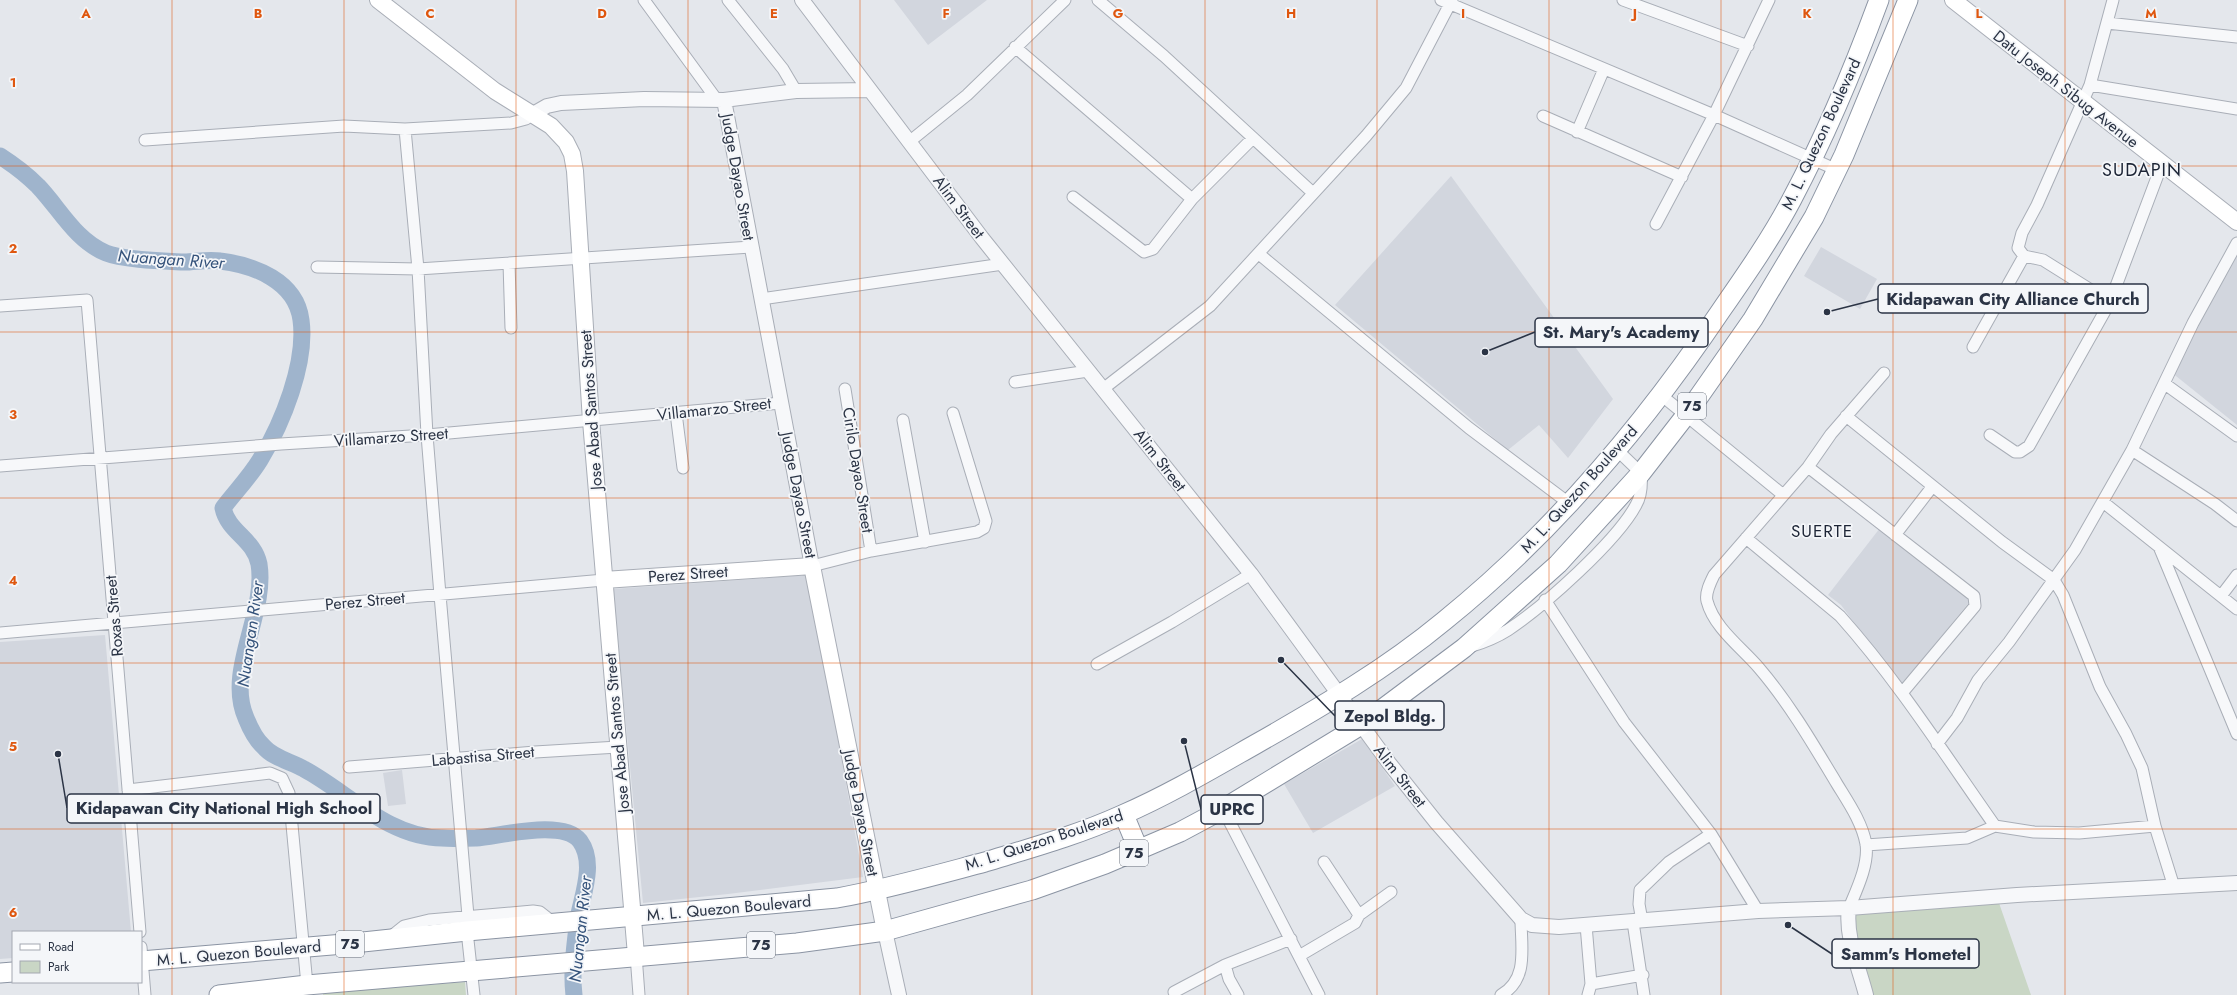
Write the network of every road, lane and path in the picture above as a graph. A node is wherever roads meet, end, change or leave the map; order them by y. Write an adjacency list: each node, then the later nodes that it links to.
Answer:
1 (378, 0): 25 (main road, Jose Abad Santos Street)
2 (644, 0): 22 (street)
3 (728, 0): 21 (street)
4 (802, 0): 20 (street, Alim Street)
5 (1066, 0): 17 (street)
6 (1098, 0): 30 (street)
7 (1623, 0): 16 (street)
8 (1769, 0): 16 (street)
9 (1879, 0): 33 (highway, M. L. Quezon Boulevard / 75)
10 (1908, 0): 35 (highway, M. L. Quezon Boulevard / 75)
11 (1953, 0): 23 (main road, Datu Joseph Sibug Avenue)
12 (2113, 0): 14 (street)
13 (1448, 2): 18 (street); 37 (street)
14 (2107, 23): 15 (street); 19 (street)
15 (2237, 37)
16 (1748, 46): 26 (street)
17 (1015, 47): 32 (street); 39 (street)
18 (1604, 69): 26 (street); 29 (street)
19 (2090, 85): 23 (street); 24 (street)
20 (870, 90): 21 (street); 32 (street, Alim Street)
21 (796, 91): 22 (street)
22 (721, 100): 25 (street); 43 (street, Judge Dayao Street)
23 (2083, 103): 34 (main road, Datu Joseph Sibug Avenue); 45 (street)
24 (2237, 109)
25 (533, 114): 28 (street); 46 (main road, Jose Abad Santos Street)
26 (1714, 115): 33 (street); 36 (street)
27 (1543, 116): 29 (street)
28 (404, 129): 31 (street); 50 (street)
29 (1577, 132): 36 (street)
30 (1253, 138): 37 (street); 39 (street)
31 (145, 140)
32 (909, 142): 48 (street, Alim Street)
33 (1813, 159): 35 (street); 62 (highway, M. L. Quezon Boulevard / 75)
34 (2162, 164): 40 (main road, Datu Joseph Sibug Avenue); 52 (street)
35 (1837, 170): 66 (highway, M. L. Quezon Boulevard / 75)
36 (1682, 177): 41 (street)
37 (1313, 193): 44 (street)
38 (1073, 197): 39 (street)
39 (1192, 199)
40 (2237, 222)
41 (1656, 224)
42 (2237, 243): 59 (street)
43 (751, 247): 46 (street); 51 (street, Judge Dayao Street)
44 (1259, 254): 61 (street); 83 (street)
45 (2024, 256): 52 (street); 55 (street)
46 (580, 258): 47 (street); 69 (main road, Jose Abad Santos Street)
47 (509, 263): 50 (street); 54 (street)
48 (1003, 264): 51 (street); 56 (street, Alim Street)
49 (317, 267): 50 (street)
50 (418, 269): 71 (street)
51 (761, 299): 63 (street, Judge Dayao Street)
52 (2110, 302): 70 (street)
53 (0, 306): 75 (street, Roxas Street)
54 (511, 328)
55 (1973, 347)
56 (1088, 371): 58 (street); 61 (street, Alim Street)
57 (1884, 373): 67 (street)
58 (1015, 382)
59 (2165, 384): 72 (street); 74 (street)
60 (845, 388): 89 (street, Cirilo Dayao Street)
61 (1103, 389): 91 (street, Alim Street)
62 (1662, 395): 66 (street); 73 (highway, M. L. Quezon Boulevard / 75)
63 (781, 402): 64 (street, Villamarzo Street); 90 (street, Judge Dayao Street)
64 (676, 413): 69 (street, Villamarzo Street); 78 (street)
65 (953, 413): 87 (street, Perez Street)
66 (1686, 415): 79 (highway, M. L. Quezon Boulevard / 75); 81 (street)
67 (1846, 416): 77 (street); 80 (street)
68 (903, 420): 87 (street)
69 (591, 421): 71 (street, Villamarzo Street); 93 (main road, Jose Abad Santos Street)
70 (1990, 435)
71 (427, 436): 75 (street, Villamarzo Street); 95 (street)
72 (2237, 436)
73 (1616, 449): 79 (street); 83 (highway, M. L. Quezon Boulevard / 75)
74 (2132, 450): 82 (street); 84 (street)
75 (101, 459): 76 (street, Villamarzo Street); 99 (street, Roxas Street)
76 (0, 466)
77 (1808, 467): 81 (street); 85 (street)
78 (683, 468)
79 (1641, 473): 97 (street); 101 (highway, M. L. Quezon Boulevard / 75)
80 (1932, 487): 85 (street); 94 (street)
81 (1782, 494): 86 (street)
82 (2103, 502): 88 (street); 94 (street)
83 (1570, 504): 104 (highway, M. L. Quezon Boulevard / 75)
84 (2237, 521)
85 (1895, 535): 103 (street)
86 (1746, 538): 103 (street); 117 (street)
87 (925, 542): 89 (street, Perez Street)
88 (2160, 549): 96 (street); 106 (street)
89 (871, 551): 90 (street, Perez Street)
90 (812, 566): 93 (main road, Perez Street); 122 (main road, Judge Dayao Street)
91 (1250, 574): 102 (street); 104 (street, Alim Street)
92 (2237, 576): 96 (street)
93 (604, 580): 95 (street, Perez Street); 108 (main road, Jose Abad Santos Street)
94 (2054, 580): 107 (street); 115 (street)
95 (440, 595): 99 (street, Perez Street); 109 (street)
96 (2220, 596): 98 (street)
97 (1545, 600): 101 (street); 116 (street)
98 (2237, 609)
99 (114, 623): 100 (street, Perez Street); 111 (street, Roxas Street)
100 (0, 633)
101 (1464, 648): 105 (highway, M. L. Quezon Boulevard / 75)
102 (1097, 664)
103 (1902, 693): 107 (street)
104 (1340, 695): 105 (street, Alim Street); 113 (highway, M. L. Quezon Boulevard / 75)
105 (1361, 724): 112 (highway, M. L. Quezon Boulevard / 75); 128 (street, Alim Street)
106 (2237, 734)
107 (1937, 744): 114 (street)
108 (618, 747): 109 (street, Labastisa Street); 127 (main road, Jose Abad Santos Street)
109 (453, 758): 110 (street, Labastisa Street); 130 (street)
110 (349, 767)
111 (128, 790): 132 (street, Roxas Street); 135 (street)
112 (1223, 809): 118 (highway, M. L. Quezon Boulevard / 75); 134 (street)
113 (1124, 815): 118 (highway); 122 (highway, M. L. Quezon Boulevard / 75)
114 (1995, 826): 115 (street); 117 (street)
115 (2155, 826): 121 (street)
116 (1711, 834): 125 (street); 129 (street)
117 (1866, 845): 124 (street)
118 (1139, 851): 133 (highway, M. L. Quezon Boulevard / 75)
119 (1324, 862): 126 (street)
120 (2237, 883): 121 (street)
121 (2174, 887): 124 (street)
122 (877, 890): 127 (highway, M. L. Quezon Boulevard / 75); 133 (main road, Judge Dayao Street)
123 (1391, 892): 126 (street)
124 (1849, 908): 125 (street); 158 (street)
125 (1758, 911): 129 (street)
126 (1359, 915): 137 (street)
127 (633, 916): 130 (highway, M. L. Quezon Boulevard / 75); 136 (main road, Jose Abad Santos Street)
128 (1521, 919): 131 (street); 155 (street)
129 (1638, 922): 131 (street); 144 (street)
130 (468, 923): 135 (highway, M. L. Quezon Boulevard / 75); 141 (street)
131 (1586, 925): 145 (street)
132 (140, 931)
133 (886, 931): 136 (highway, M. L. Quezon Boulevard / 75); 152 (street)
134 (1291, 939): 137 (street); 139 (street)
135 (303, 948): 138 (highway, M. L. Quezon Boulevard / 75); 146 (street)
136 (636, 955): 141 (highway, M. L. Quezon Boulevard / 75); 151 (street)
137 (1299, 956): 154 (street)
138 (142, 957)
139 (1224, 965): 147 (street); 153 (street)
140 (142, 966): 148 (street)
141 (472, 971): 146 (highway, M. L. Quezon Boulevard / 75); 150 (street)
142 (12, 972): 143 (highway)
143 (0, 973)
144 (1642, 975): 145 (street); 157 (street)
145 (1592, 984): 156 (street)
146 (307, 985): 149 (highway, M. L. Quezon Boulevard / 75)
147 (1174, 992)
148 (145, 995)
149 (219, 995)
150 (474, 995)
151 (639, 995)
152 (899, 995)
153 (1238, 995)
154 (1319, 995)
155 (1501, 995)
156 (1588, 995)
157 (1644, 995)
158 (1866, 995)

